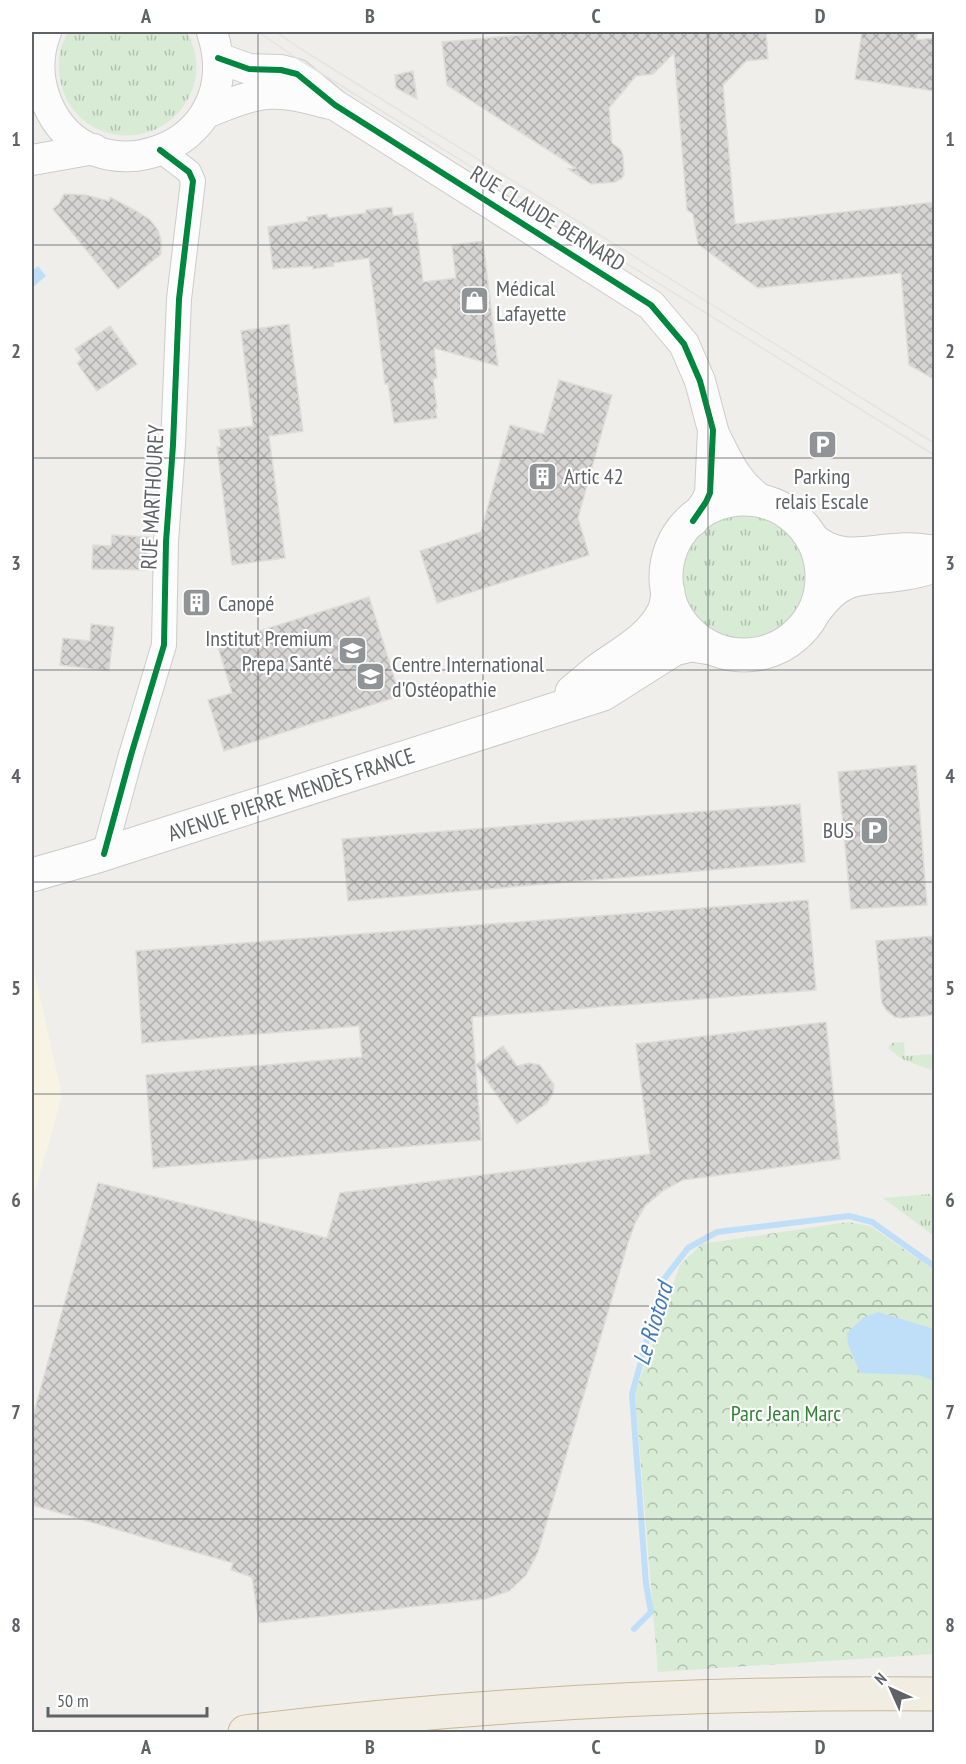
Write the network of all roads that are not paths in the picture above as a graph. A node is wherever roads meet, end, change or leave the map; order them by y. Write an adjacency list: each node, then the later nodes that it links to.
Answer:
1 (46, 32): 3 (street)
2 (216, 41): 4 (street, RUE CLAUDE BERNARD); 6 (street)
3 (35, 65): 5 (street)
4 (335, 105): 6 (street, RUE CLAUDE BERNARD); 10 (street, RUE CLAUDE BERNARD)
5 (38, 107): 8 (street)
6 (206, 113): 7 (street)
7 (172, 144): 8 (street); 20 (street, RUE MARTHOUREY)
8 (94, 149): 9 (street)
9 (32, 160)
10 (713, 430): 11 (street); 12 (street, RUE CLAUDE BERNARD)
11 (763, 501): 12 (main road); 13 (main road)
12 (693, 521): 16 (main road)
13 (813, 540): 14 (main road); 17 (main road)
14 (934, 552)
15 (934, 566): 17 (main road)
16 (668, 591): 18 (main road); 19 (main road, AVENUE PIERRE MENDÈS FRANCE)
17 (817, 608): 18 (main road)
18 (711, 648): 19 (main road, AVENUE PIERRE MENDÈS FRANCE)
19 (550, 710): 20 (main road, AVENUE PIERRE MENDÈS FRANCE)
20 (104, 854): 21 (main road, AVENUE PIERRE MENDÈS FRANCE)
21 (32, 875)
22 (934, 1694): 23 (highway)
23 (245, 1732)

